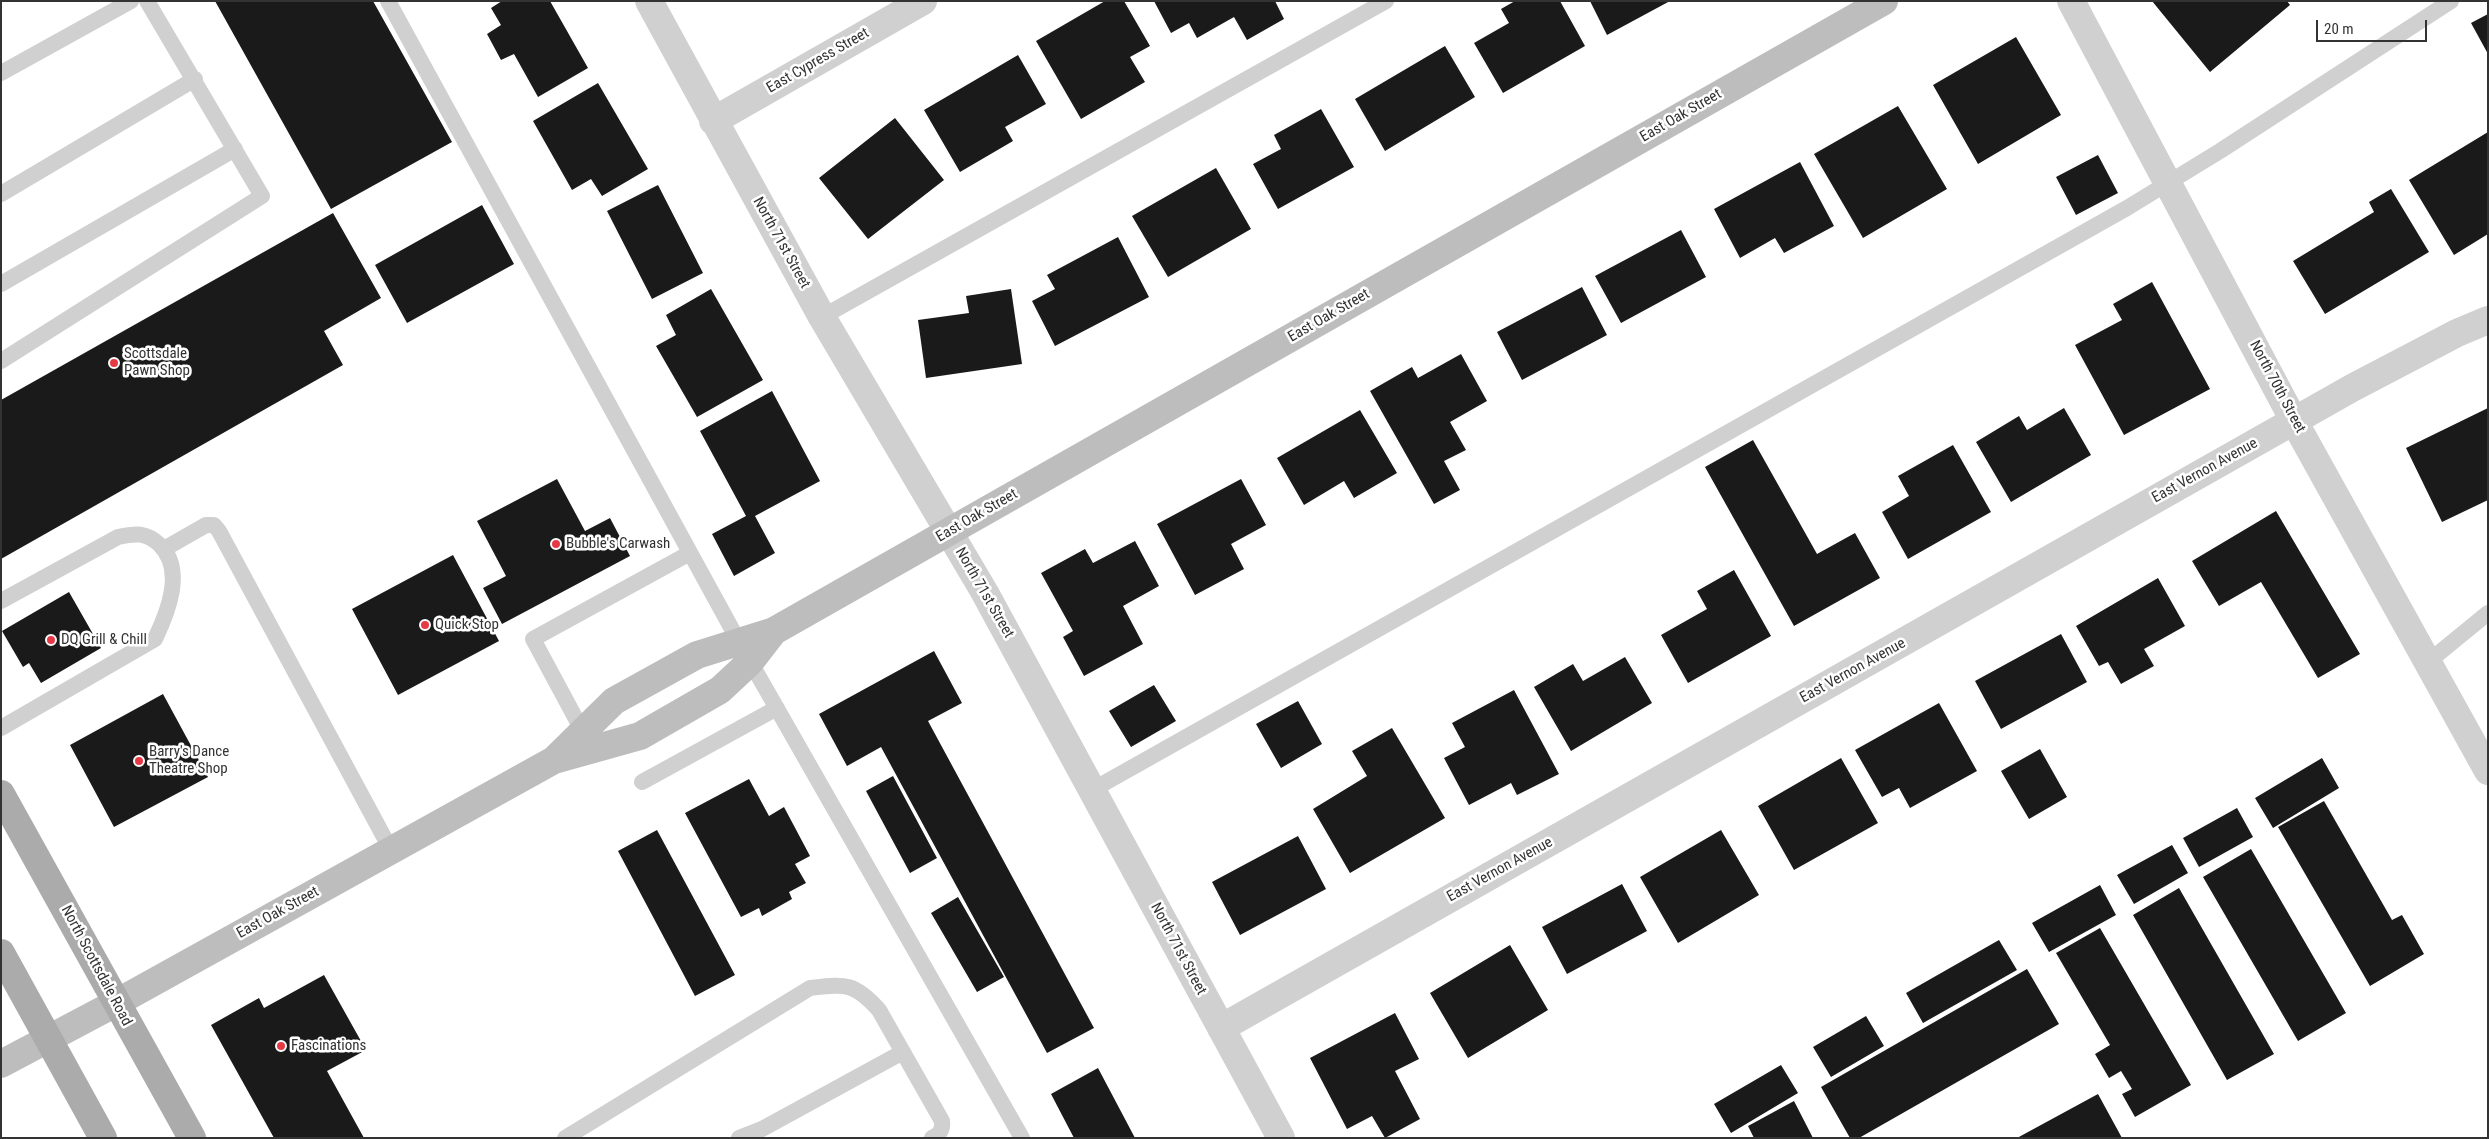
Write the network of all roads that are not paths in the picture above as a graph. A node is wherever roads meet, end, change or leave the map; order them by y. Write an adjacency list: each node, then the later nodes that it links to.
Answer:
1 (131, 1): 10 (lane)
2 (147, 1): 11 (lane)
3 (388, 1): 23 (lane)
4 (648, 1): 12 (street, North 71st Street)
5 (923, 1): 12 (street, East Cypress Street)
6 (1386, 1): 17 (lane)
7 (1884, 1): 21 (street, East Oak Street)
8 (2072, 1): 14 (street, North 70th Street)
9 (2451, 1): 14 (lane)
10 (1, 73)
11 (195, 79): 13 (lane); 15 (lane)
12 (714, 121): 17 (street, North 71st Street)
13 (235, 149): 16 (lane); 19 (lane)
14 (2169, 182): 20 (street, North 70th Street); 34 (lane)
15 (1, 194)
16 (1, 284)
17 (822, 317): 21 (street, North 71st Street)
18 (2488, 320): 20 (street, East Vernon Avenue)
19 (1, 361)
20 (2294, 421): 27 (street, North 70th Street); 39 (street, East Vernon Avenue)
21 (948, 532): 26 (street, East Oak Street); 34 (street, North 71st Street)
22 (164, 549): 24 (lane); 29 (lane); 36 (lane)
23 (690, 553): 26 (lane); 30 (lane)
24 (1, 601)
25 (2488, 613): 27 (lane)
26 (745, 652): 28 (lane); 30 (street, East Oak Street); 31 (street, East Oak Street)
27 (2428, 662): 32 (street, North 70th Street)
28 (777, 708): 33 (lane); 49 (lane)
29 (1, 728)
30 (583, 732): 31 (street, East Oak Street)
31 (554, 760): 36 (street, East Oak Street)
32 (2488, 770)
33 (642, 782)
34 (1092, 790): 39 (street, North 71st Street)
35 (1, 794): 38 (main road, North Scottsdale Road)
36 (390, 850): 38 (street, East Oak Street)
37 (1, 952): 40 (main road)
38 (116, 1003): 40 (street, East Oak Street); 45 (main road, North Scottsdale Road)
39 (1221, 1028): 50 (street, North 71st Street)
40 (49, 1037): 42 (street, East Oak Street); 44 (main road)
41 (903, 1052): 43 (lane); 46 (lane); 48 (lane)
42 (1, 1064)
43 (765, 1133): 47 (lane)
44 (102, 1138)
45 (192, 1138)
46 (565, 1138)
47 (739, 1138)
48 (932, 1138)
49 (1022, 1138)
50 (1282, 1138)

